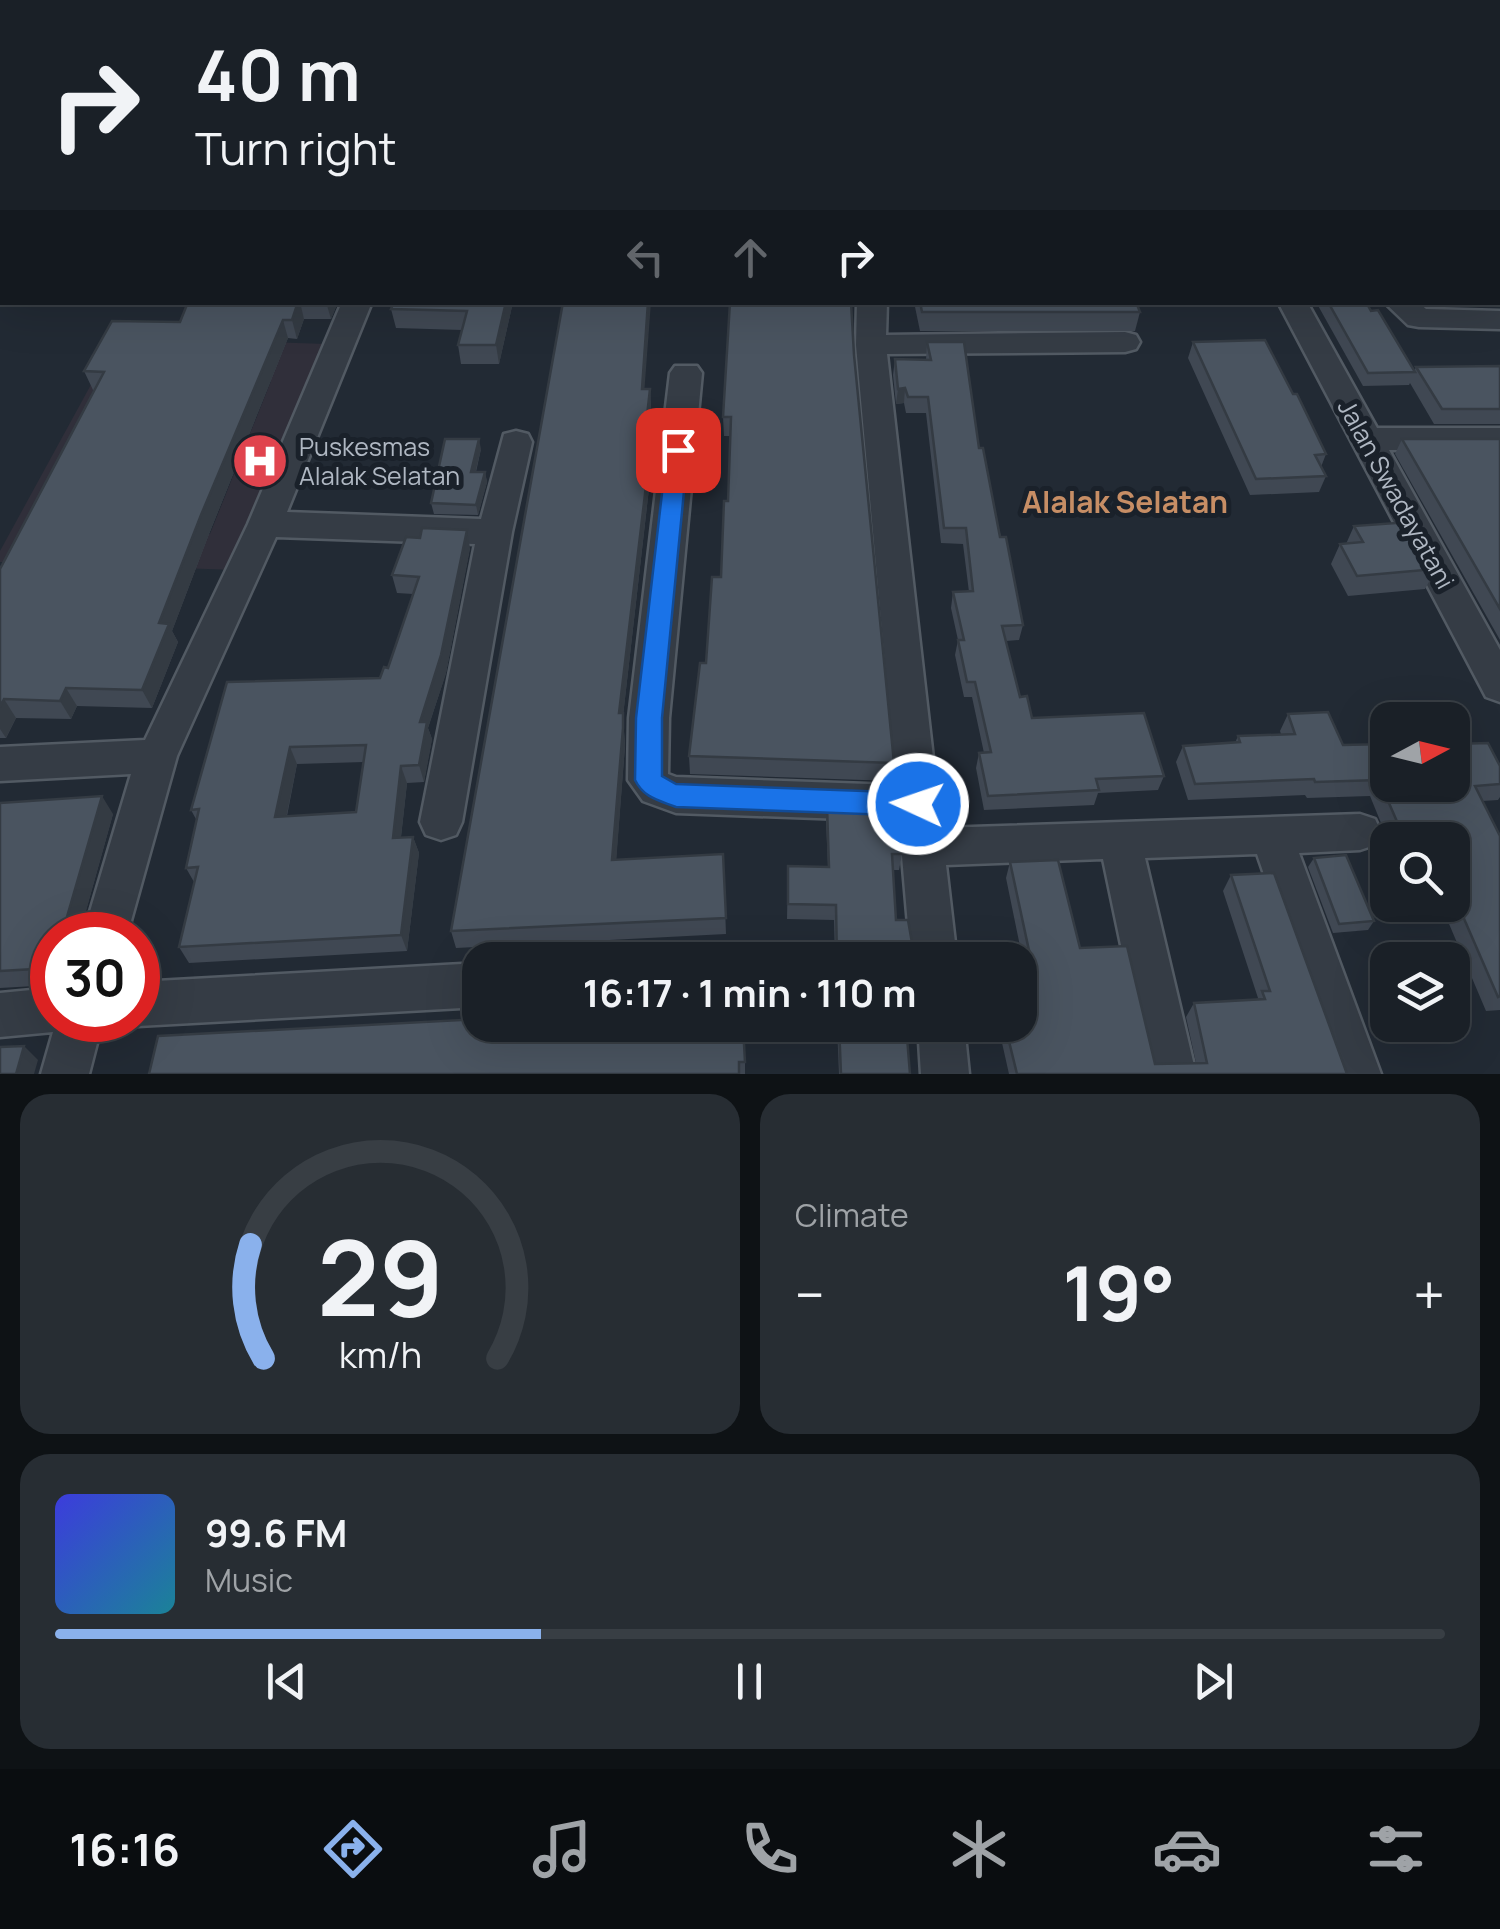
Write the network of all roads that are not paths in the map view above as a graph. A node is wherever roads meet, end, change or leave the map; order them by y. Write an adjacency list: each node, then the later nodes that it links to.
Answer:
1 (356, 305): 12 (street)
2 (872, 305): 7 (street)
3 (1294, 305): 9 (street, Jalan Swadayatani)
4 (1402, 305): 5 (street)
5 (1500, 320)
6 (1124, 342): 7 (street)
7 (871, 344): 17 (street)
8 (686, 373): 17 (street)
9 (1365, 439): 10 (street); 14 (street, Jalan Swadayatani)
10 (1500, 439)
11 (516, 442): 13 (street)
12 (264, 524): 13 (street); 15 (street)
13 (495, 532): 18 (street)
14 (1500, 686)
15 (157, 756): 16 (street); 23 (street)
16 (0, 764)
17 (918, 804): 22 (street)
18 (441, 822)
19 (1360, 832): 20 (street)
20 (1272, 836): 21 (street); 34 (street)
21 (1120, 840): 22 (street); 33 (street)
22 (924, 848): 24 (street)
23 (112, 912)
24 (932, 942)
25 (462, 986): 26 (street)
26 (160, 1003)
27 (30, 1012): 28 (street)
28 (0, 1015)
29 (74, 1042): 31 (street)
30 (942, 1042): 32 (street)
31 (65, 1074)
32 (945, 1074)
33 (1172, 1074)
34 (1356, 1074)

